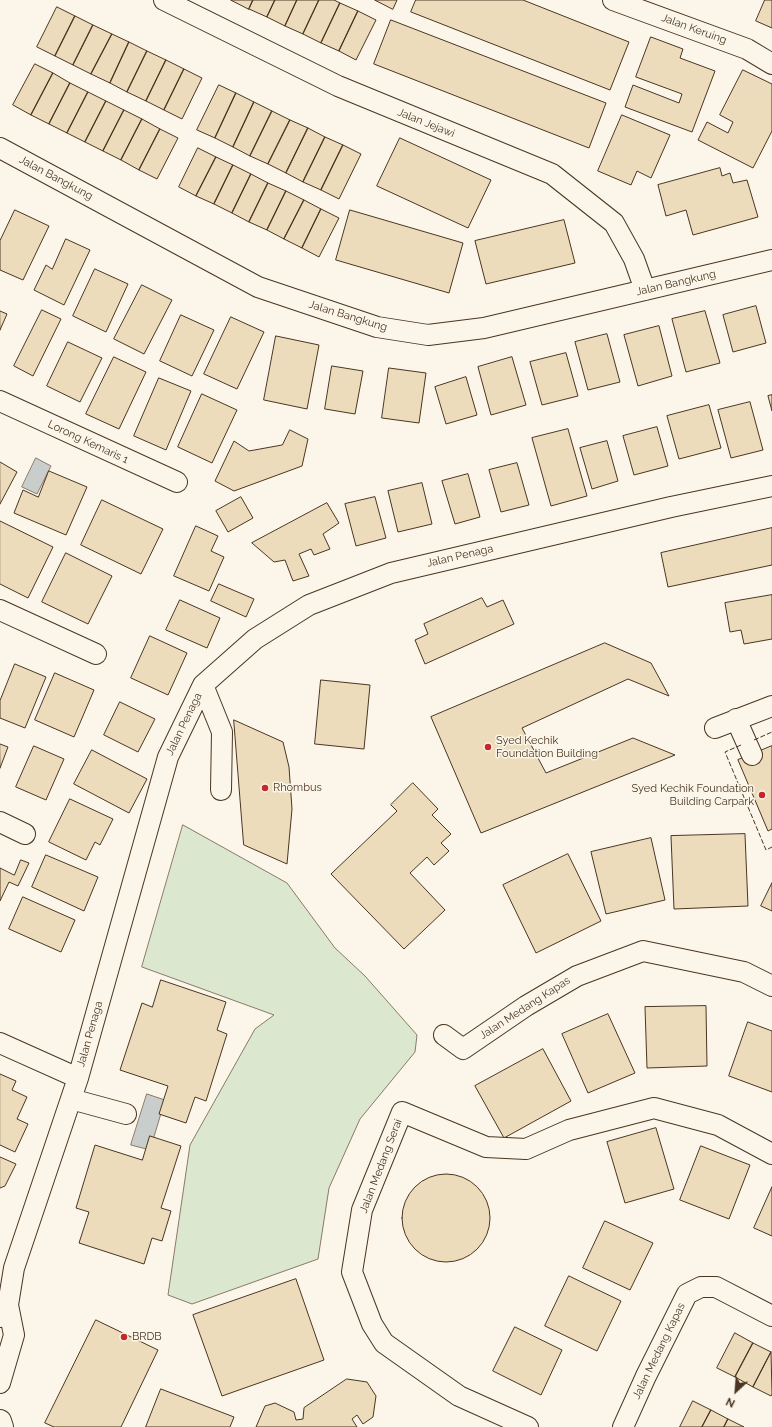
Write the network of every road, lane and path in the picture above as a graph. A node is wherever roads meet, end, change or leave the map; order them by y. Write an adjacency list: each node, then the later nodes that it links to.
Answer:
1 (164, 0): 6 (street, Jalan Jejawi)
2 (613, 0): 3 (street, Jalan Keruing)
3 (772, 64)
4 (0, 148): 6 (street, Jalan Bangkung)
5 (772, 260): 6 (street, Jalan Bangkung)
6 (645, 290)
7 (0, 401): 8 (street, Lorong Kemaris 1)
8 (177, 482)
9 (772, 486): 12 (street, Jalan Penaga)
10 (0, 610): 11 (street)
11 (96, 654)
12 (203, 685): 17 (street); 23 (street, Jalan Penaga)
13 (772, 706): 14 (street)
14 (736, 719): 15 (street); 16 (street)
15 (715, 728)
16 (752, 755)
17 (221, 790)
18 (0, 822): 19 (street)
19 (25, 834)
20 (772, 986): 21 (street, Jalan Medang Kapas)
21 (444, 1035)
22 (0, 1043): 23 (street)
23 (78, 1078): 24 (street, Jalan Penaga)
24 (71, 1099): 25 (street); 27 (street, Jalan Penaga)
25 (126, 1114)
26 (772, 1154): 33 (street, Jalan Medang Serai)
27 (7, 1264): 28 (street, Jalan Penaga)
28 (4, 1311): 30 (street, Jalan Penaga)
29 (772, 1316): 34 (street, Jalan Medang Kapas)
30 (0, 1383)
31 (0, 1421): 32 (main road)
32 (2, 1427)
33 (528, 1427)
34 (623, 1427)

